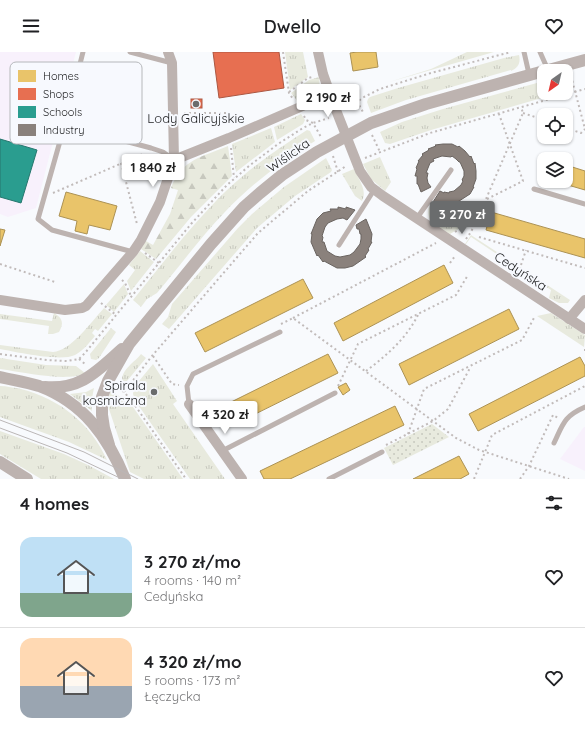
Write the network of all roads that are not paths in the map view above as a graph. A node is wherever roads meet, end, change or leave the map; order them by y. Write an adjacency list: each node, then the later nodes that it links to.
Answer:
1 (83, 52): 8 (lane)
2 (130, 52): 9 (lane)
3 (168, 52): 9 (street)
4 (318, 52): 14 (street, Cedyńska)
5 (524, 52): 13 (lane)
6 (540, 52): 10 (lane)
7 (585, 60): 11 (street, Wiślicka)
8 (81, 62)
9 (172, 63): 18 (street)
10 (544, 64)
11 (571, 64)
12 (537, 73): 13 (street, Wiślicka)
13 (530, 75): 15 (street, Wiślicka)
14 (330, 94): 15 (street, Cedyńska); 18 (street)
15 (347, 135): 21 (street, Cedyńska); 31 (street, Wiślicka)
16 (60, 144): 25 (lane)
17 (136, 144): 18 (lane)
18 (174, 160): 25 (street)
19 (451, 170): 23 (lane)
20 (534, 189): 22 (lane)
21 (374, 190): 23 (street, Cedyńska); 24 (lane)
22 (585, 204)
23 (417, 218): 28 (street, Cedyńska)
24 (339, 245)
25 (138, 247): 26 (street)
26 (0, 300)
27 (585, 300): 28 (street)
28 (569, 319): 29 (street, Cedyńska)
29 (585, 329)
30 (280, 332): 35 (lane)
31 (129, 344): 33 (street, Wiślicka); 38 (street, Wiślicka)
32 (1, 378): 33 (street)
33 (38, 386): 38 (street)
34 (335, 393): 39 (lane)
35 (189, 404): 39 (street)
36 (585, 407): 37 (lane)
37 (554, 443)
38 (109, 445): 43 (street)
39 (222, 450): 44 (street)
40 (382, 452): 45 (lane)
41 (0, 462): 42 (street)
42 (27, 479)
43 (125, 479)
44 (242, 479)
45 (329, 479)

